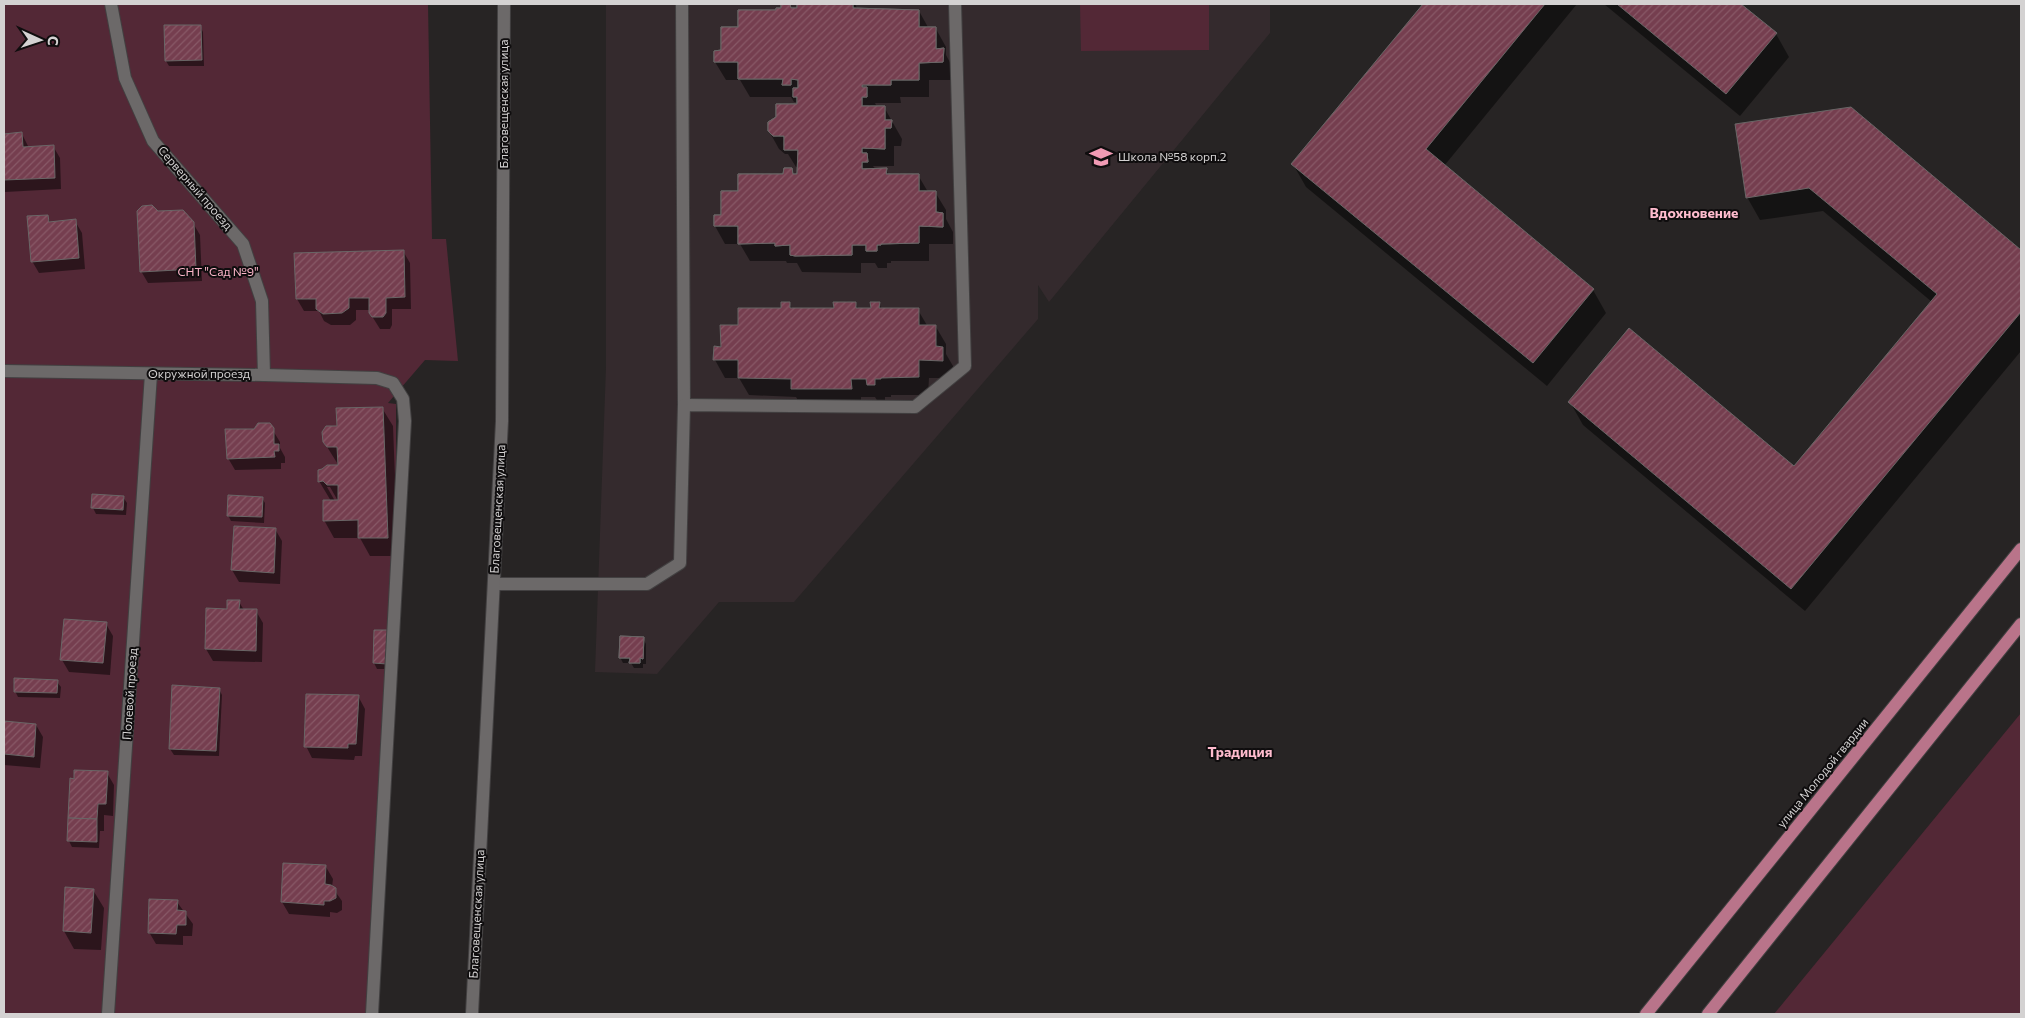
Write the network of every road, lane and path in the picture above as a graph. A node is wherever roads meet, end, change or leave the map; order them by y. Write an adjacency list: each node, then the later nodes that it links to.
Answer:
1 (111, 4): 7 (street, Серверный проезд)
2 (504, 4): 10 (street, Благовещенская улица)
3 (682, 4): 8 (street)
4 (954, 4): 8 (street)
5 (4, 371): 6 (street, Окружной проезд)
6 (151, 374): 7 (street, Окружной проезд); 12 (street, Полевой проезд)
7 (264, 374): 13 (street, Окружной проезд)
8 (684, 406): 10 (street)
9 (2021, 549): 15 (main road, улица Молодой гвардии)
10 (494, 584): 14 (street, Благовещенская улица)
11 (2021, 624): 16 (main road)
12 (108, 1014)
13 (372, 1014)
14 (472, 1014)
15 (1646, 1014)
16 (1708, 1014)

